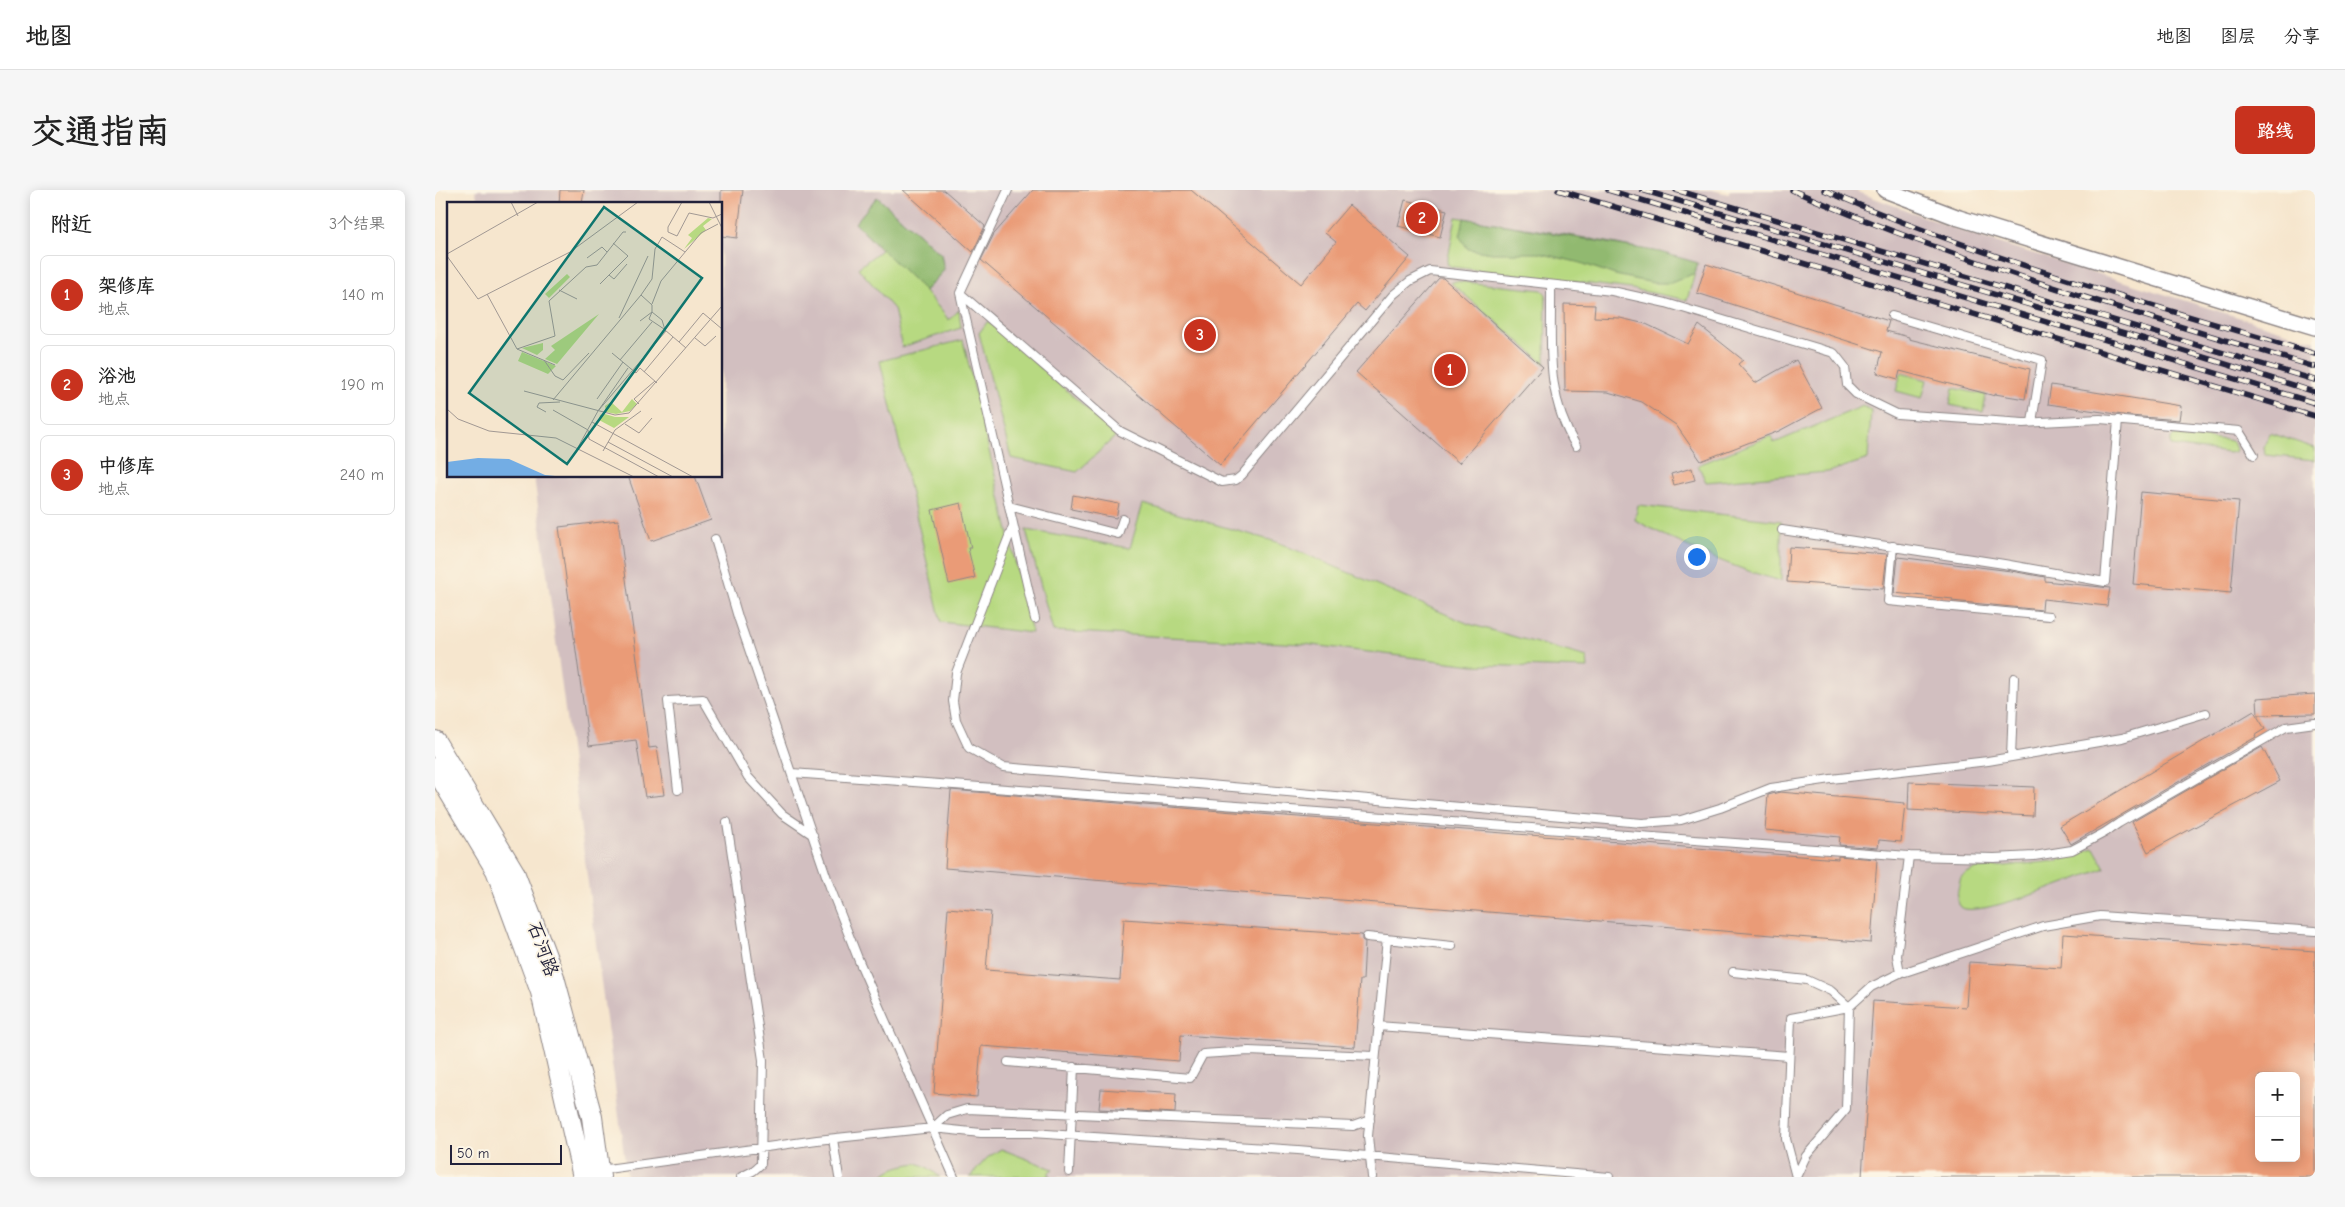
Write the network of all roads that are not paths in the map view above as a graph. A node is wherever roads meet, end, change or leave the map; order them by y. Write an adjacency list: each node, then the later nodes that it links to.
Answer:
1 (1008, 190): 4 (lane)
2 (1885, 190): 6 (street)
3 (1551, 285): 4 (lane); 8 (lane); 9 (lane)
4 (960, 293): 11 (lane)
5 (1893, 316): 8 (lane)
6 (2315, 327)
7 (2119, 420): 8 (lane); 10 (lane); 16 (lane)
8 (2032, 422)
9 (1576, 446)
10 (2254, 455)
11 (1009, 506): 12 (lane); 13 (lane)
12 (1123, 519)
13 (1013, 526): 18 (lane); 23 (lane)
14 (1782, 530): 16 (lane)
15 (715, 539): 25 (lane)
16 (1893, 546): 17 (lane)
17 (2049, 616)
18 (1035, 619)
19 (2014, 678): 23 (lane)
20 (2206, 713): 23 (lane)
21 (2315, 723): 29 (lane)
22 (435, 741): 50 (main road, 石河路)
23 (2011, 757)
24 (435, 768): 50 (main road, 石河路)
25 (792, 773): 28 (lane); 29 (lane)
26 (678, 790): 28 (lane)
27 (727, 822): 47 (lane)
28 (813, 835): 44 (lane)
29 (1909, 856): 36 (lane)
30 (2315, 932): 35 (lane)
31 (1367, 937): 32 (lane)
32 (1387, 939): 33 (lane); 37 (lane)
33 (1452, 946)
34 (1733, 972): 36 (lane)
35 (1905, 972)
36 (1849, 1007): 39 (lane); 56 (lane)
37 (1378, 1026): 38 (lane); 39 (lane)
38 (1375, 1056): 41 (lane); 43 (lane)
39 (1789, 1056): 56 (lane)
40 (1008, 1062): 41 (lane)
41 (1074, 1067): 42 (lane)
42 (1072, 1114): 43 (lane); 44 (lane); 45 (lane)
43 (1370, 1120): 48 (lane)
44 (933, 1128): 45 (lane); 46 (lane); 53 (lane)
45 (1072, 1136): 48 (lane); 49 (lane)
46 (833, 1138): 47 (lane); 52 (lane)
47 (762, 1148): 50 (lane); 51 (lane)
48 (1371, 1158): 54 (lane); 55 (lane)
49 (1069, 1172)
50 (591, 1174)
51 (741, 1177)
52 (839, 1177)
53 (954, 1177)
54 (1373, 1177)
55 (1609, 1177)
56 (1796, 1177)

